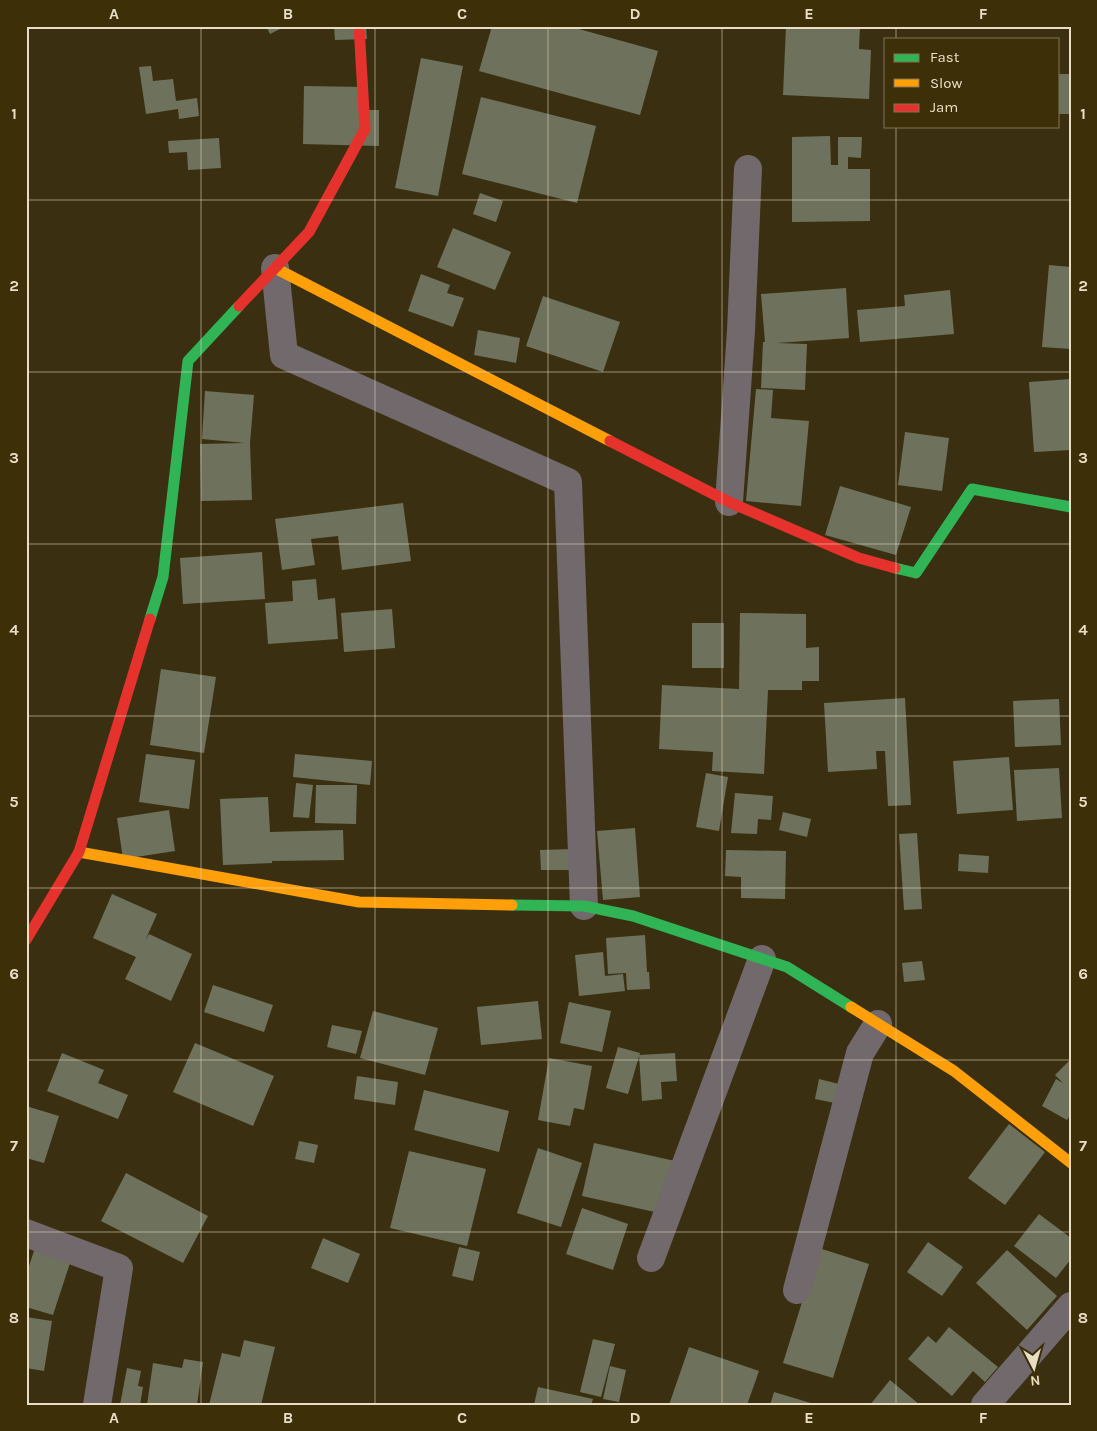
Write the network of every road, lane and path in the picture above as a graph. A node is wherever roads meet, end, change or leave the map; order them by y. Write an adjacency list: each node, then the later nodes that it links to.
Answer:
1 (359, 26): 3 (street)
2 (748, 169): 4 (street)
3 (275, 268): 4 (street); 6 (street); 7 (street)
4 (729, 502): 5 (street)
5 (1071, 507)
6 (79, 852): 7 (street); 8 (street)
7 (584, 906): 9 (street)
8 (26, 940)
9 (762, 959): 10 (street); 13 (street)
10 (878, 1024): 11 (street); 14 (street)
11 (1071, 1163)
12 (26, 1233): 16 (street)
13 (651, 1258)
14 (797, 1290)
15 (1071, 1306): 17 (street)
16 (98, 1405)
17 (985, 1405)

